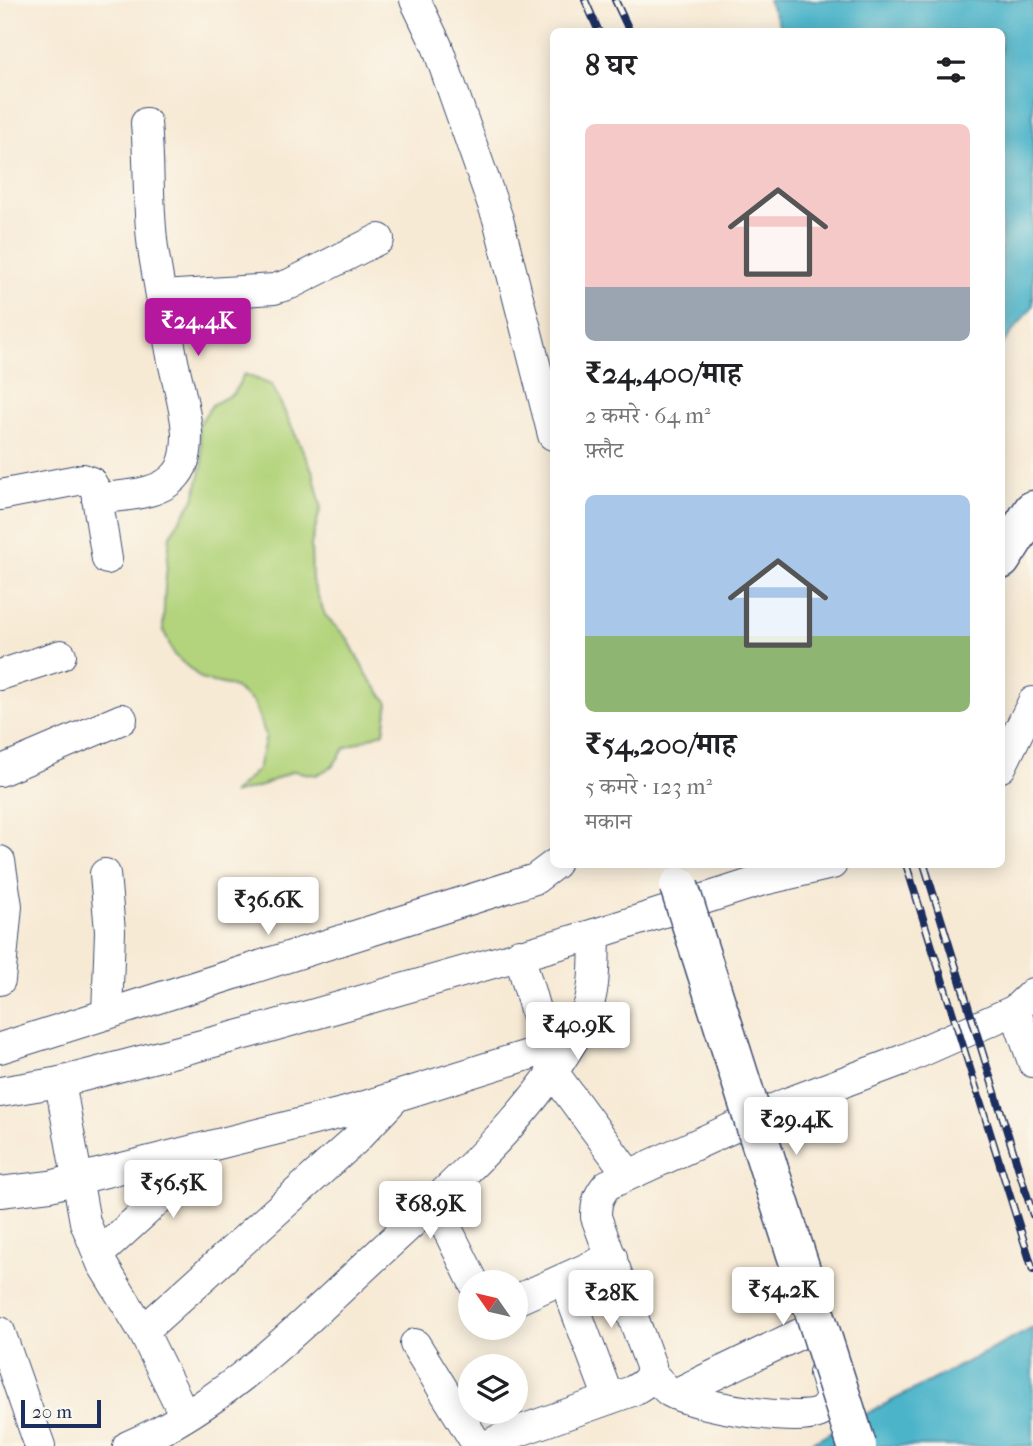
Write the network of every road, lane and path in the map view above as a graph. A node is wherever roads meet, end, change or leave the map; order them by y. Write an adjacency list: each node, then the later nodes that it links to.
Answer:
1 (415, 0): 5 (street)
2 (146, 122): 4 (street)
3 (379, 239): 4 (street)
4 (162, 296): 7 (street)
5 (550, 423)
6 (0, 495): 7 (street)
7 (97, 499): 10 (street)
8 (1033, 510): 9 (street)
9 (1005, 554)
10 (107, 559)
11 (61, 655): 12 (street)
12 (0, 675)
13 (1033, 702): 15 (street)
14 (122, 719): 16 (street)
15 (1005, 759)
16 (0, 771)
17 (0, 861): 24 (street)
18 (550, 868): 26 (street)
19 (815, 868): 22 (street)
20 (105, 874): 26 (street)
21 (675, 875): 56 (street, bridge)
22 (595, 934): 23 (street); 28 (street)
23 (519, 954): 28 (street); 30 (street)
24 (0, 980)
25 (1024, 1002): 29 (street); 33 (street)
26 (107, 1014): 27 (street)
27 (0, 1048)
28 (550, 1060): 32 (street); 35 (street); 38 (street)
29 (1033, 1062)
30 (60, 1082): 31 (street); 36 (street)
31 (0, 1092)
32 (396, 1097): 34 (street); 45 (street)
33 (747, 1121): 35 (street); 44 (street)
34 (204, 1148): 36 (street); 39 (street)
35 (628, 1174): 40 (street)
36 (77, 1180): 37 (street); 39 (street)
37 (0, 1192)
38 (434, 1202): 41 (street); 51 (street)
39 (98, 1255): 45 (street)
40 (612, 1257): 42 (street); 48 (street)
41 (468, 1270)
42 (564, 1279): 43 (street); 50 (street)
43 (528, 1295)
44 (810, 1329): 49 (street); 49 (street)
45 (143, 1331): 51 (street)
46 (0, 1332): 52 (street)
47 (415, 1344): 54 (street)
48 (651, 1373): 49 (street); 50 (street)
49 (675, 1394)
50 (610, 1399): 55 (street)
51 (185, 1416): 53 (street)
52 (40, 1446)
53 (128, 1446)
54 (478, 1446)
55 (486, 1446)
56 (857, 1446)

